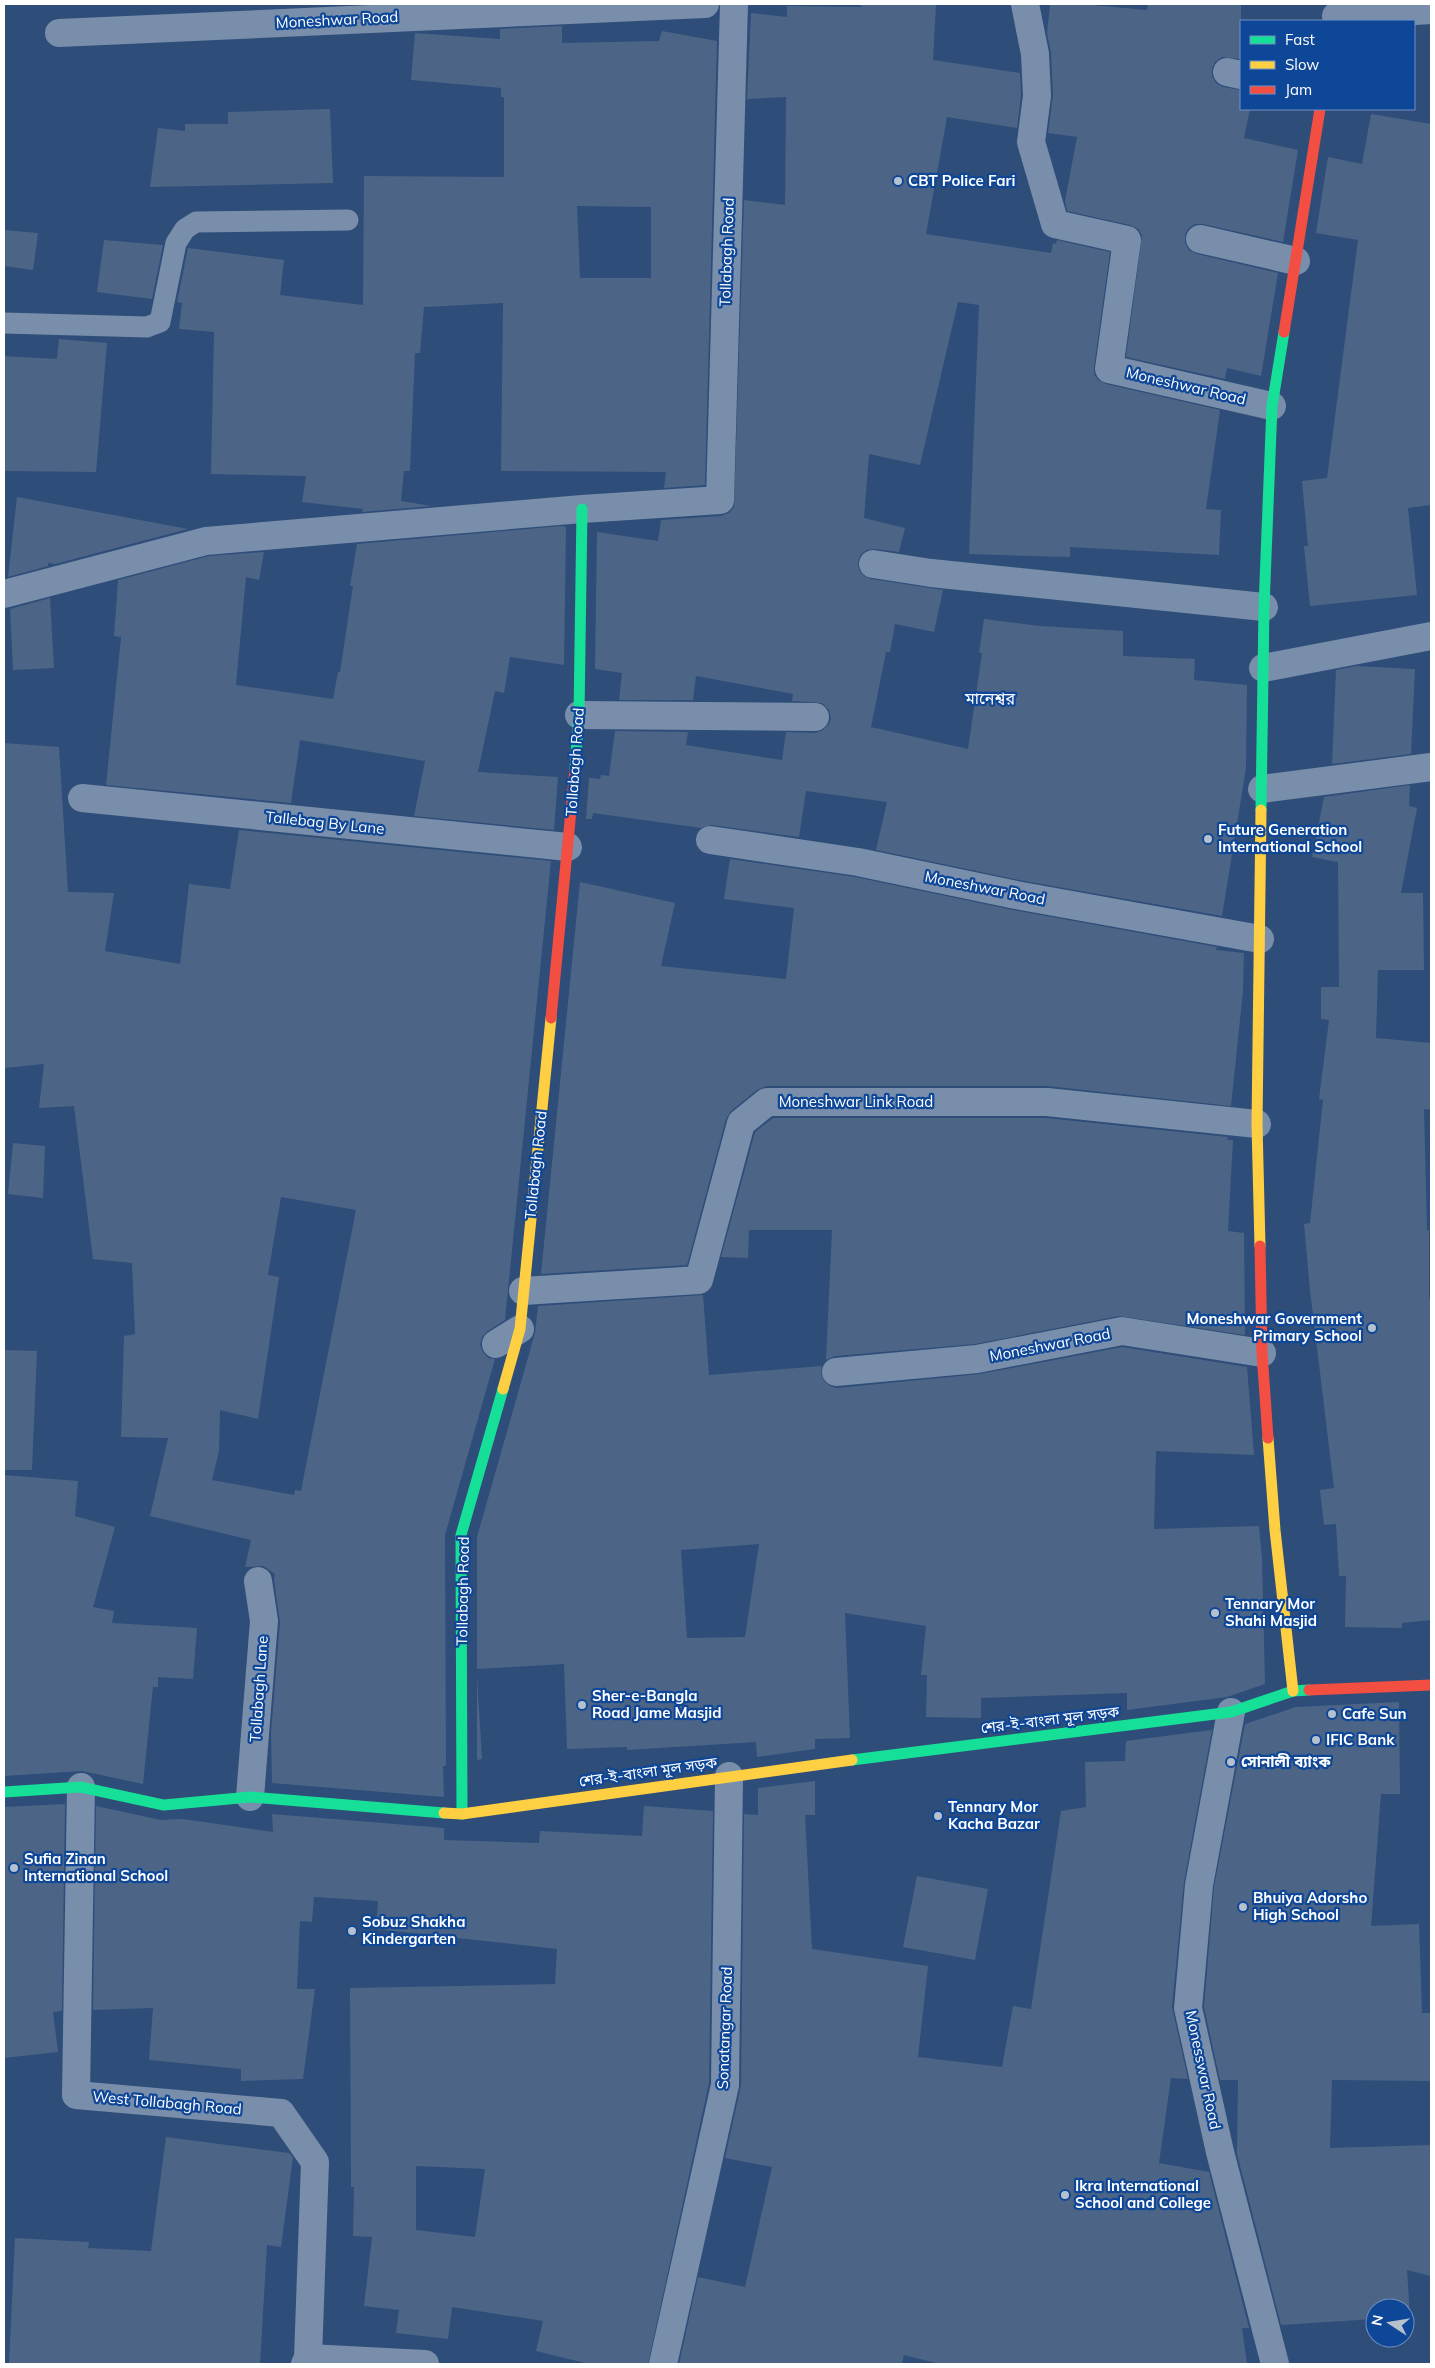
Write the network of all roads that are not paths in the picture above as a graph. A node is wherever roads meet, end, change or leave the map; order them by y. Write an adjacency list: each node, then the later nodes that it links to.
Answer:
1 (705, 4): 6 (street, Moneshwar Road)
2 (734, 4): 13 (street, Tollabagh Road)
3 (1025, 4): 12 (street, Moneshwar Road)
4 (1431, 10): 5 (street)
5 (1337, 14)
6 (59, 33)
7 (1320, 110): 10 (street)
8 (348, 220): 11 (lane)
9 (1200, 239): 10 (street)
10 (1296, 261): 12 (street)
11 (4, 323)
12 (1272, 406): 16 (street)
13 (582, 509): 15 (street); 19 (street, Tollabagh Road)
14 (873, 564): 16 (street)
15 (4, 594)
16 (1264, 607): 18 (street)
17 (1431, 636): 18 (street)
18 (1263, 668): 22 (street)
19 (579, 716): 20 (street); 25 (street, Tollabagh Road)
20 (815, 717)
21 (1431, 767): 22 (street)
22 (1262, 789): 26 (street)
23 (82, 798): 25 (street, Tallebag By Lane)
24 (710, 840): 26 (street, Moneshwar Road)
25 (568, 847): 28 (street, Tollabagh Road)
26 (1260, 939): 27 (street)
27 (1257, 1124): 28 (street, Moneshwar Link Road); 31 (street)
28 (523, 1291): 29 (street, Tollabagh Road)
29 (520, 1329): 30 (street); 41 (street, Tollabagh Road)
30 (496, 1344)
31 (1262, 1353): 32 (street, Moneshwar Road); 35 (street)
32 (836, 1372)
33 (258, 1581): 40 (street, Tollabagh Lane)
34 (1431, 1685): 35 (street, শের-ই-বাংলা মূল সড়ক)
35 (1292, 1691): 36 (street, শের-ই-বাংলা মূল সড়ক)
36 (1231, 1712): 37 (street, শের-ই-বাংলা মূল সড়ক); 45 (street, Monesswar Road)
37 (729, 1776): 41 (street, শের-ই-বাংলা মূল সড়ক); 44 (street, Sonatangar Road)
38 (81, 1787): 39 (street, শের-ই-বাংলা মূল সড়ক); 40 (street, শের-ই-বাংলা মূল সড়ক); 42 (street, West Tollabagh Road)
39 (4, 1792)
40 (250, 1797): 41 (street, শের-ই-বাংলা মূল সড়ক)
41 (462, 1814)
42 (307, 2361): 43 (street)
43 (425, 2364)
44 (663, 2364)
45 (1275, 2364)

